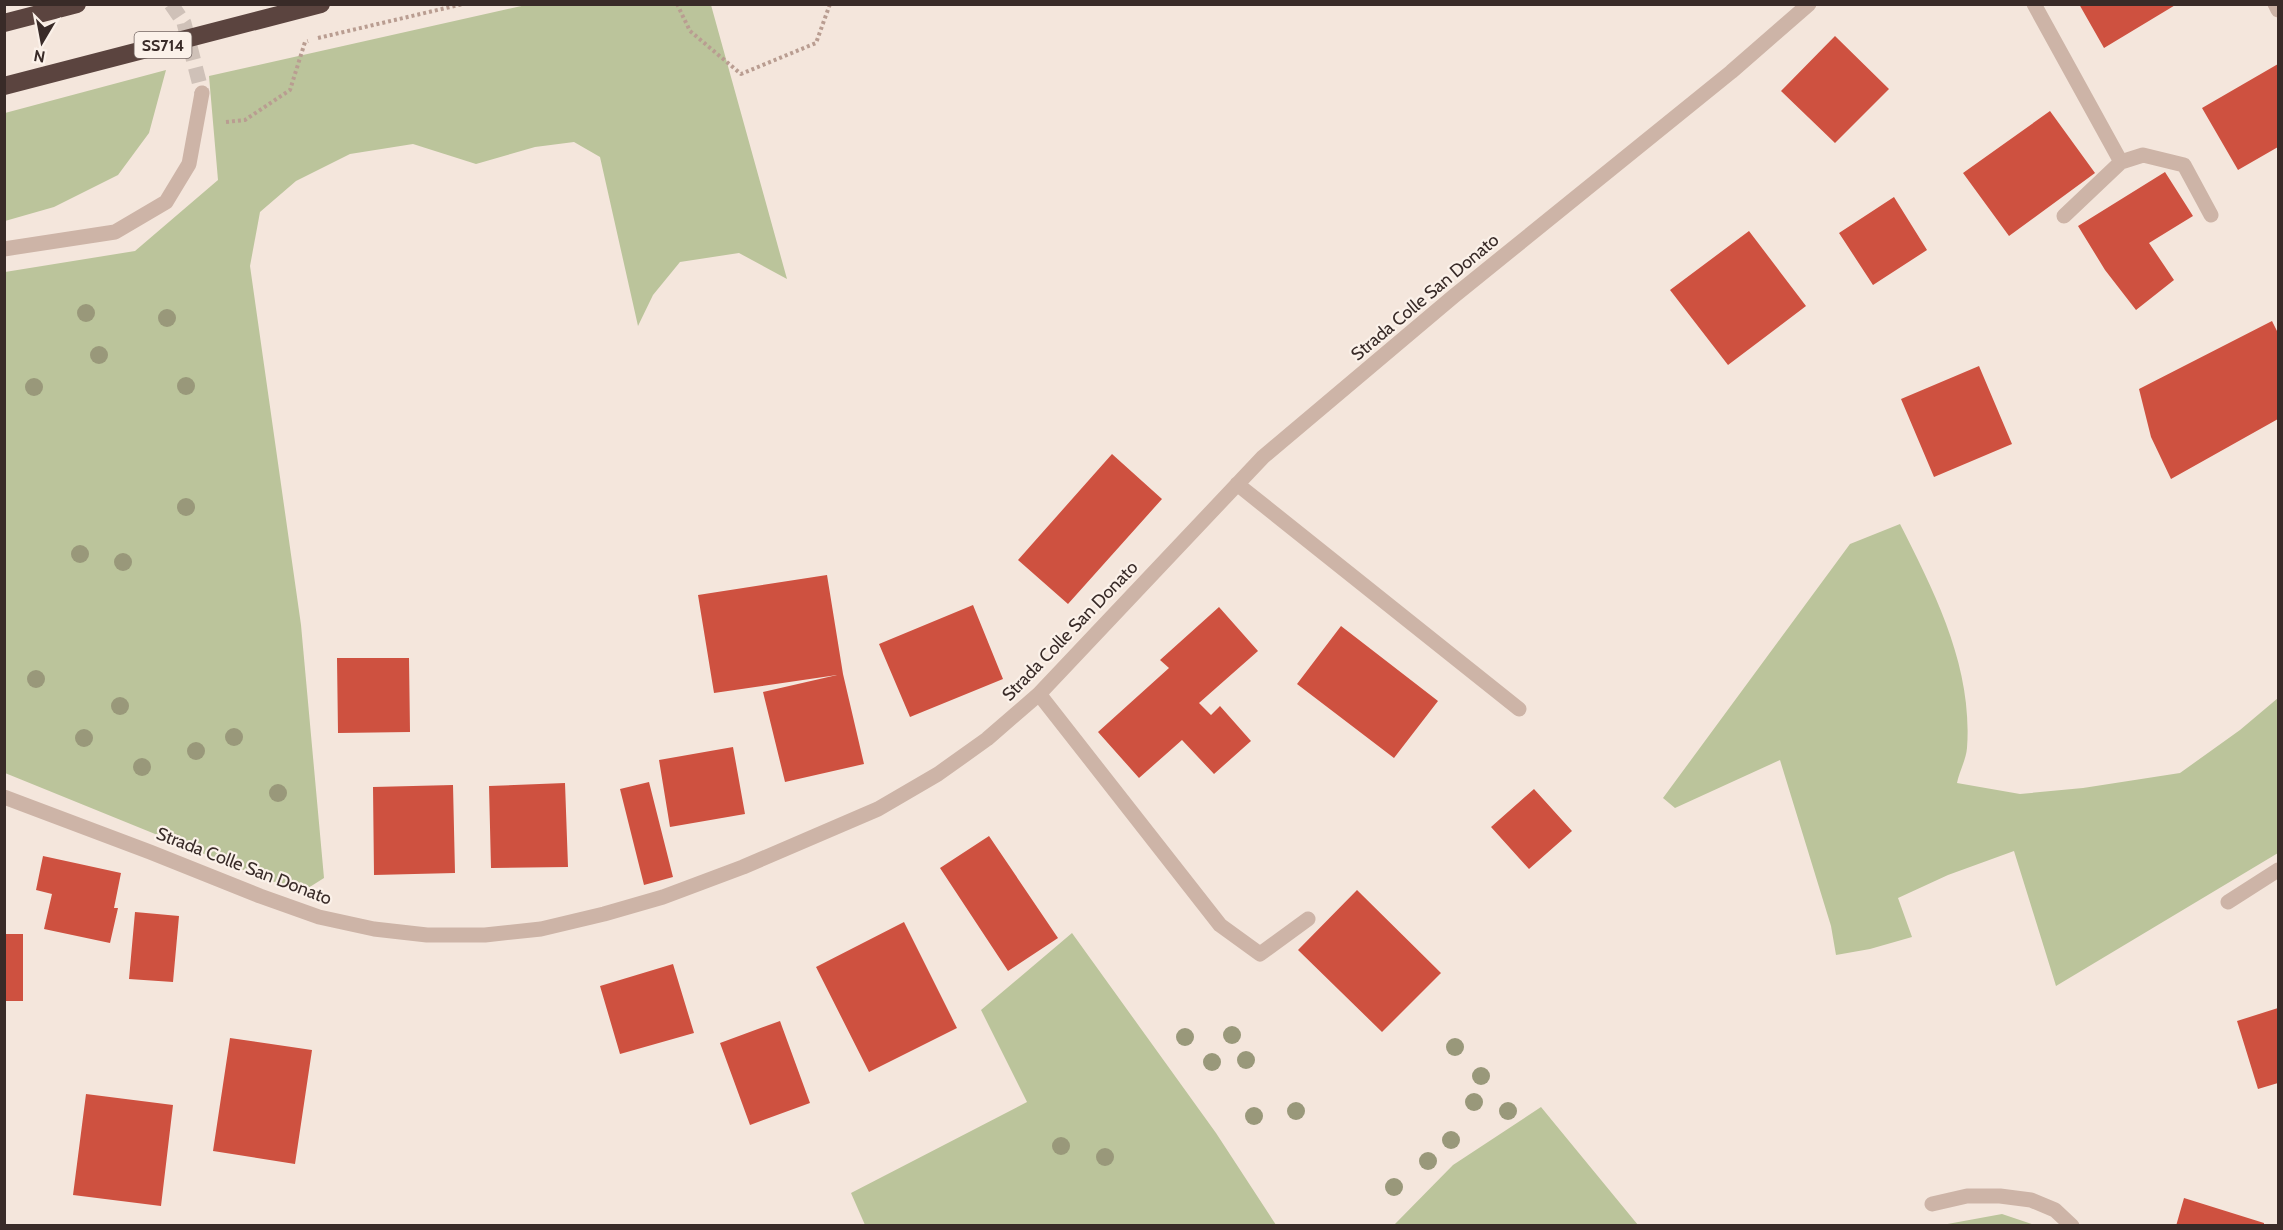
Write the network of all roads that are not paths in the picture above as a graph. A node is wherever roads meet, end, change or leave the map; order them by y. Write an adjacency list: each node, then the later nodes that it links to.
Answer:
1 (77, 4): 7 (highway)
2 (321, 4): 8 (highway, SS714, bridge)
3 (1809, 4): 14 (street, Strada Colle San Donato)
4 (2034, 4): 10 (street)
5 (2275, 4): 6 (street)
6 (2278, 10)
7 (4, 22)
8 (4, 86)
9 (202, 93): 13 (street)
10 (2121, 162): 11 (street); 12 (street)
11 (2211, 215)
12 (2064, 216)
13 (4, 249)
14 (1237, 484): 15 (street, Strada Colle San Donato); 16 (street)
15 (1039, 694): 17 (street, Strada Colle San Donato); 20 (street)
16 (1519, 709)
17 (4, 798)
18 (2278, 870): 19 (street)
19 (2229, 902)
20 (1308, 919)
21 (1932, 1204): 22 (street)
22 (2072, 1226)

